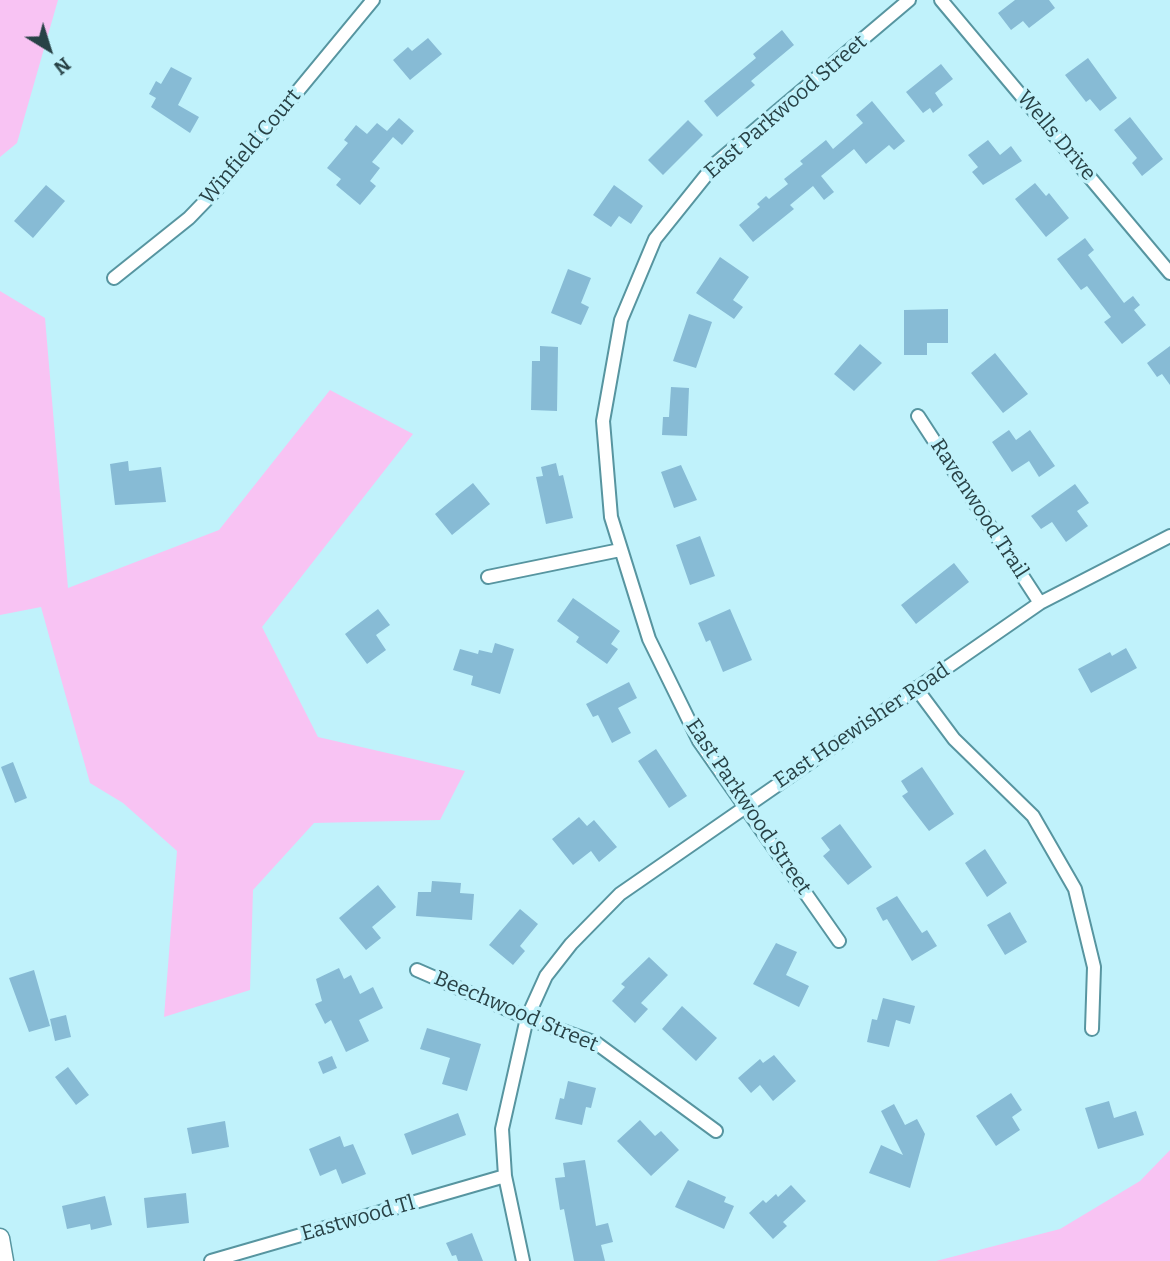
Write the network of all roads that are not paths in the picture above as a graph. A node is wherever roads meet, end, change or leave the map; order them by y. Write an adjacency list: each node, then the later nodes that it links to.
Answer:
1 (373, 0): 5 (street, Winfield Court)
2 (909, 0): 8 (street, East Parkwood Street)
3 (941, 0): 4 (street, Wells Drive)
4 (1170, 273)
5 (114, 278)
6 (918, 416): 10 (street, Ravenwood Trail)
7 (1170, 536): 10 (street, East Hoewisher Road)
8 (620, 550): 9 (street); 12 (street, East Parkwood Street)
9 (488, 578)
10 (1040, 603): 11 (street, East Hoewisher Road)
11 (916, 688): 12 (street, East Hoewisher Road); 16 (street)
12 (743, 807): 13 (street, East Parkwood Street); 15 (street, East Hoewisher Road)
13 (839, 941)
14 (417, 970): 15 (street, Beechwood Street)
15 (527, 1018): 17 (street, Beechwood Street); 18 (street, East Hoewisher Road)
16 (1092, 1029)
17 (716, 1131)
18 (505, 1176): 21 (street, Eastwood Tl); 22 (street, East Hoewisher Road)
19 (0, 1237): 20 (main road)
20 (4, 1261)
21 (211, 1261)
22 (523, 1261)

